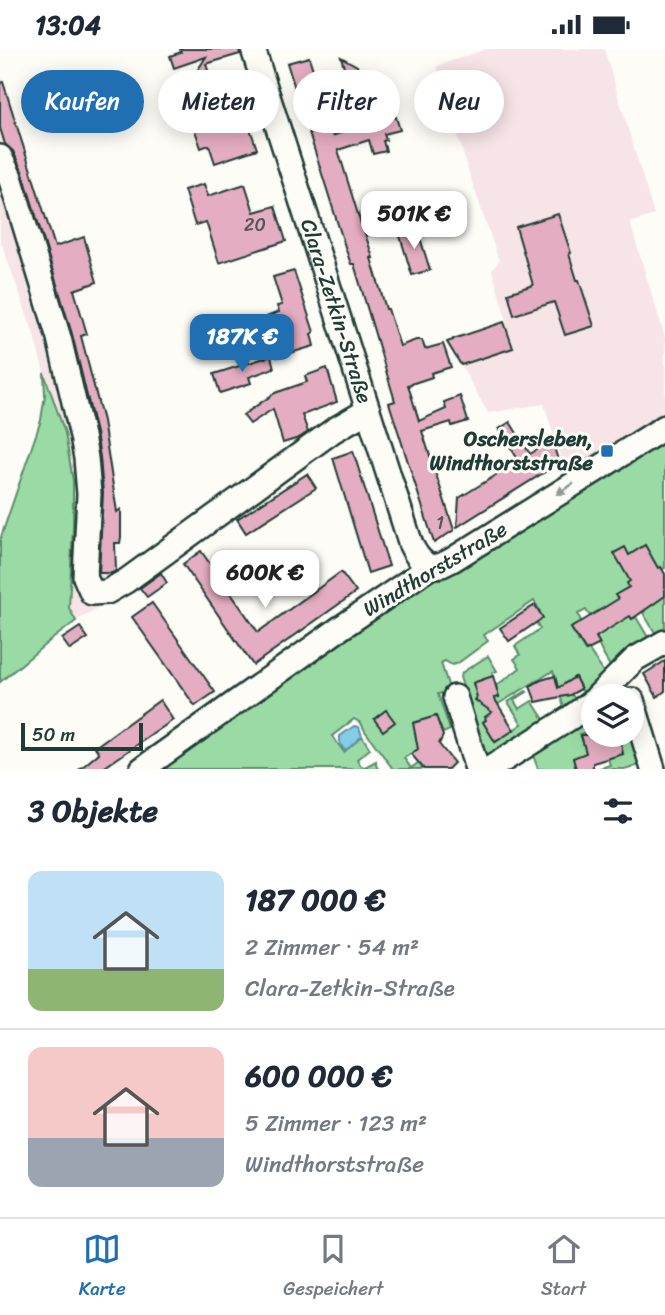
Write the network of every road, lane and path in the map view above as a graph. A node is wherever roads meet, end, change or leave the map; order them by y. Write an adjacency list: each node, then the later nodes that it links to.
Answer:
1 (253, 49): 3 (street, Clara-Zetkin-Straße)
2 (0, 157): 3 (street)
3 (367, 411): 5 (street, Clara-Zetkin-Straße)
4 (665, 427): 5 (street, Windthorststraße, one-way to 5)
5 (430, 567): 13 (street, Windthorststraße)
6 (665, 642): 7 (street)
7 (622, 670): 8 (street); 9 (street)
8 (609, 684)
9 (626, 684)
10 (455, 697): 14 (street)
11 (581, 710): 15 (street)
12 (644, 740): 16 (street)
13 (142, 769)
14 (477, 769)
15 (489, 769)
16 (653, 769)

